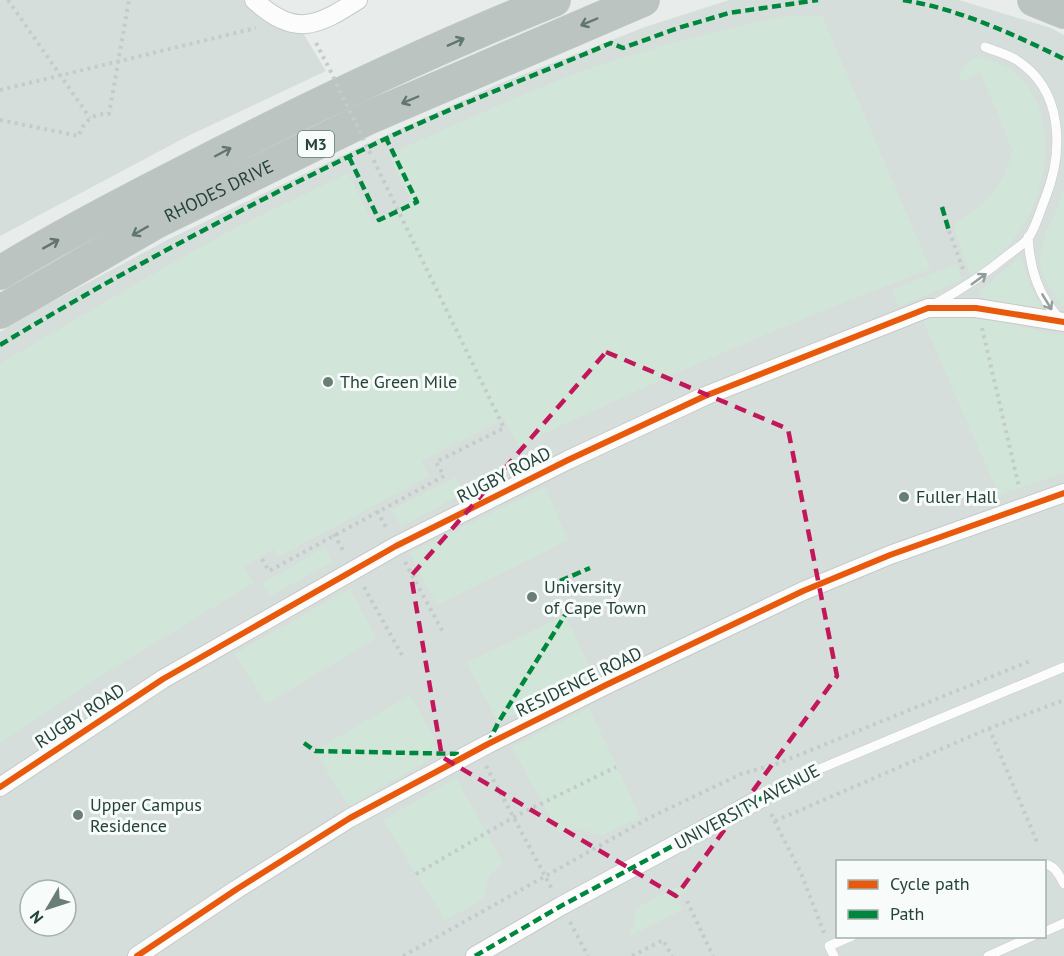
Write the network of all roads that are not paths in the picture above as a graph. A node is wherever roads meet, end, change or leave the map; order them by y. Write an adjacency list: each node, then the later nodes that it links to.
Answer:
1 (254, 0): 2 (street)
2 (358, 0)
3 (554, 0): 10 (highway, RHODES DRIVE / M3, one-way to 3)
4 (643, 0): 12 (highway, RHODES DRIVE / M3, one-way to 12)
5 (1034, 0): 6 (highway)
6 (1064, 12)
7 (985, 47): 8 (lane)
8 (1061, 117): 9 (lane)
9 (1028, 237): 11 (lane, one-way to 9); 13 (lane, one-way to 13)
10 (0, 273)
11 (928, 308): 13 (street, RUGBY ROAD); 16 (street, RUGBY ROAD)
12 (0, 312)
13 (1064, 322)
14 (1064, 493): 24 (street, RESIDENCE ROAD)
15 (1064, 667): 17 (lane, UNIVERSITY AVENUE)
16 (0, 787)
17 (762, 798): 25 (street, UNIVERSITY AVENUE)
18 (1046, 864): 19 (lane)
19 (1064, 884)
20 (1064, 924): 21 (lane)
21 (1046, 931)
22 (847, 938): 26 (lane)
23 (1029, 938): 27 (lane)
24 (136, 956)
25 (475, 956)
26 (834, 956)
27 (988, 956)

